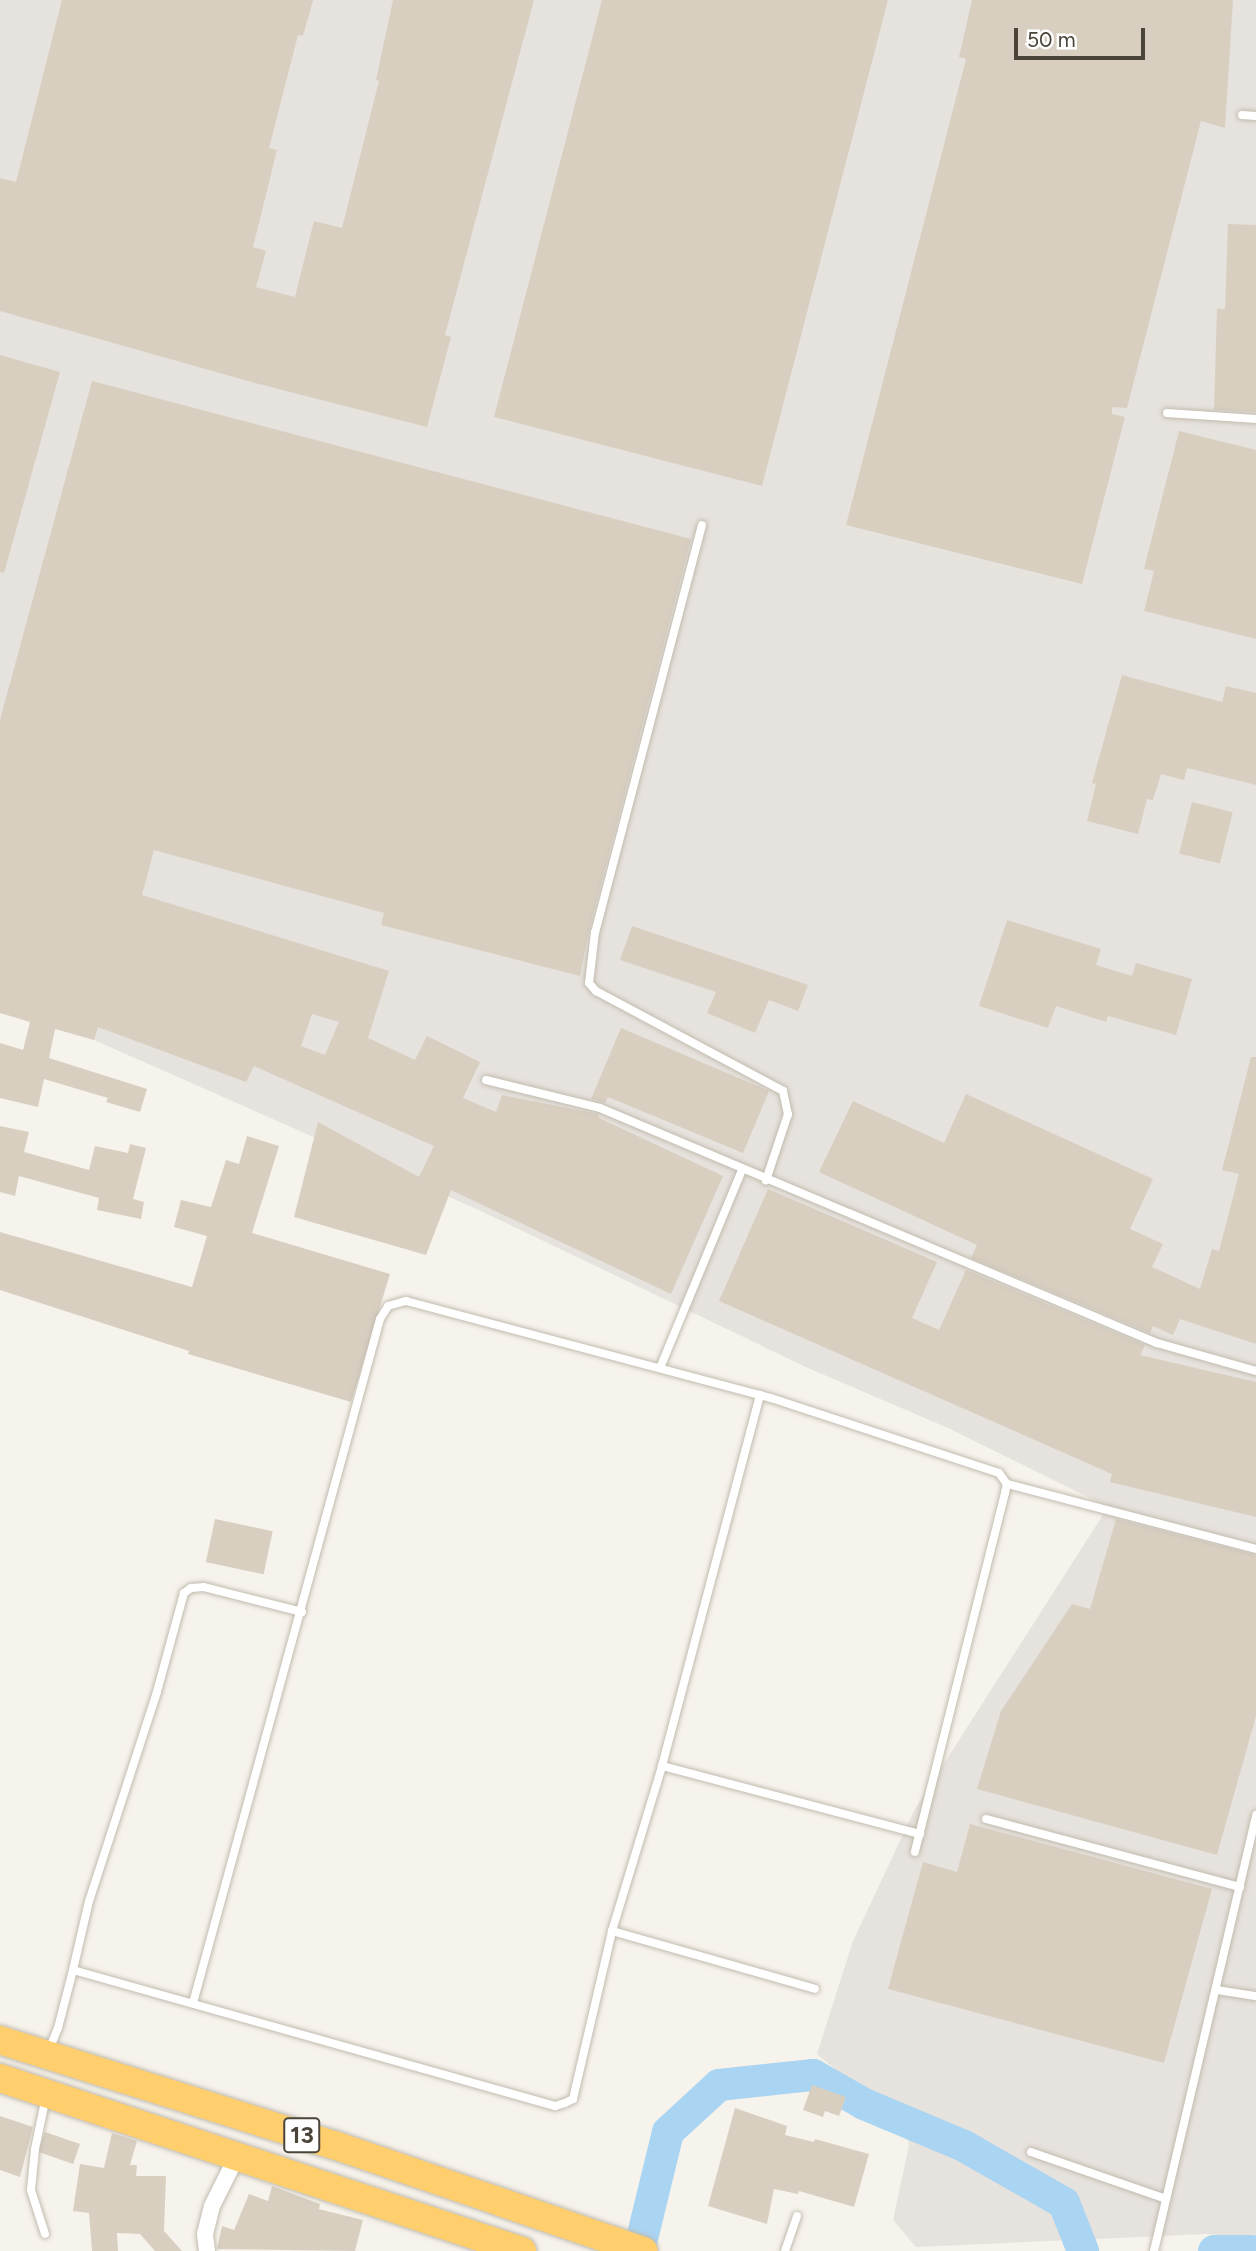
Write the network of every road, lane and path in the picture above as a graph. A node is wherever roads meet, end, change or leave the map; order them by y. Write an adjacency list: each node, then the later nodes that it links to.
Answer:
1 (1242, 115): 2 (lane)
2 (1256, 116)
3 (1167, 413): 4 (lane)
4 (1256, 419)
5 (702, 525): 8 (lane)
6 (486, 1080): 7 (lane)
7 (742, 1170): 8 (lane); 9 (lane)
8 (766, 1180): 10 (lane)
9 (660, 1368): 11 (lane); 14 (lane)
10 (1256, 1371)
11 (760, 1395): 12 (lane); 15 (lane)
12 (1007, 1485): 13 (lane); 18 (lane)
13 (1256, 1549)
14 (302, 1612): 22 (lane); 26 (lane)
15 (662, 1766): 18 (lane); 21 (lane)
16 (1256, 1815): 20 (lane)
17 (986, 1819): 20 (lane)
18 (920, 1834): 19 (lane)
19 (915, 1852)
20 (1240, 1887): 24 (lane)
21 (612, 1931): 23 (lane); 26 (lane)
22 (73, 1970): 26 (lane); 28 (lane)
23 (815, 1989)
24 (1217, 1990): 25 (lane); 33 (lane)
25 (1256, 1996)
26 (193, 2003)
27 (0, 2040): 28 (highway, 13)
28 (47, 2055): 38 (highway, 13)
29 (0, 2078): 30 (highway, 13)
30 (46, 2094): 32 (highway, 13); 35 (lane)
31 (1031, 2152): 33 (lane)
32 (237, 2155): 36 (highway, 13); 37 (street)
33 (1166, 2199): 40 (lane)
34 (797, 2216): 39 (lane)
35 (45, 2234)
36 (513, 2250)
37 (207, 2251)
38 (643, 2251)
39 (785, 2251)
40 (1154, 2251)

